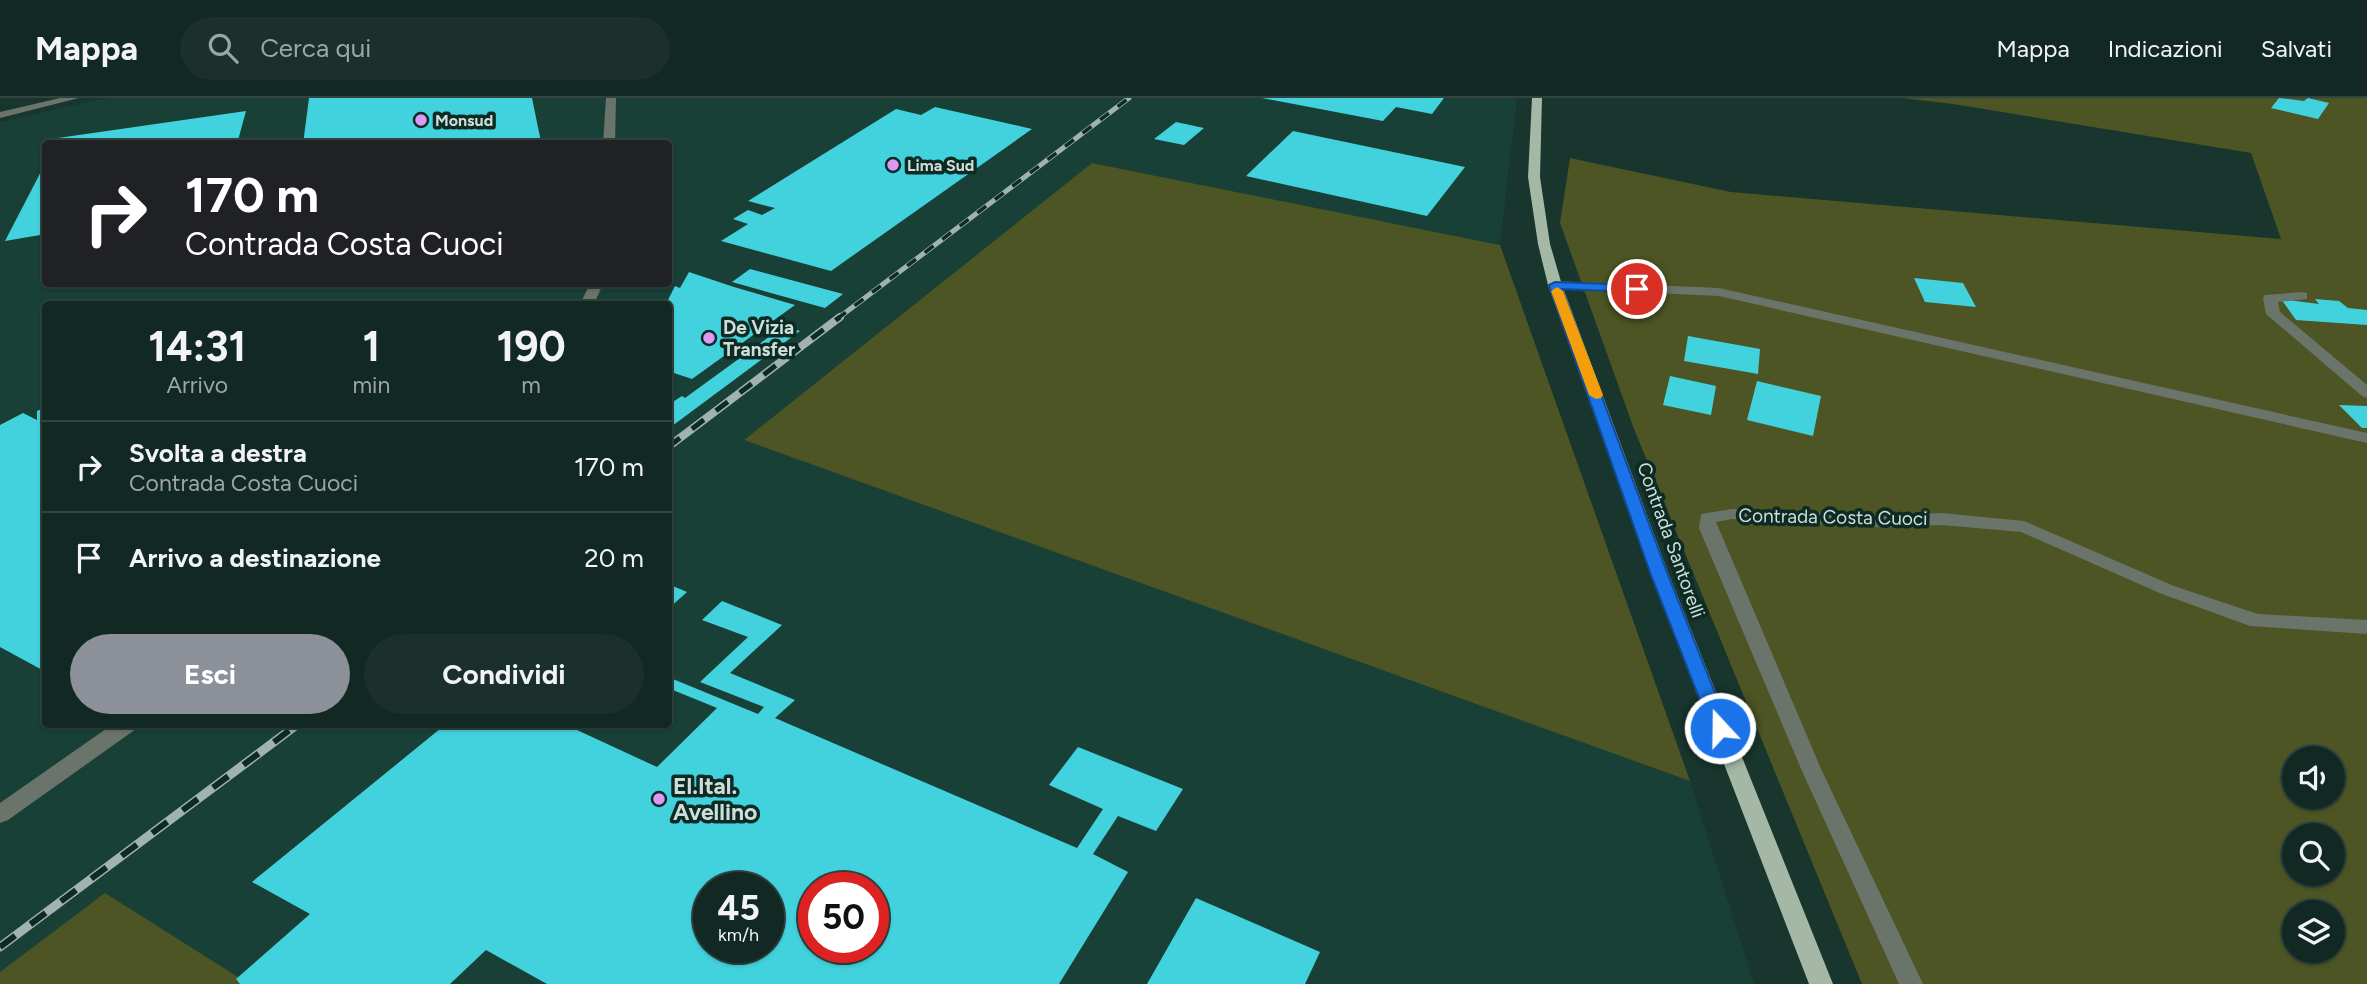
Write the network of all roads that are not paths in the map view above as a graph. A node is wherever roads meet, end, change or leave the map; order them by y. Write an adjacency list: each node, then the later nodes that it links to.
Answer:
1 (74, 98): 4 (street)
2 (611, 98): 5 (street)
3 (1537, 98): 6 (main road, Contrada Santorelli)
4 (0, 115)
5 (609, 140)
6 (1555, 285): 9 (street); 13 (main road, Contrada Santorelli)
7 (2302, 296): 8 (street)
8 (2367, 393)
9 (2367, 438)
10 (2367, 627): 14 (street, Contrada Costa Cuoci)
11 (123, 728): 12 (street)
12 (0, 814)
13 (1821, 984)
14 (1911, 984)

